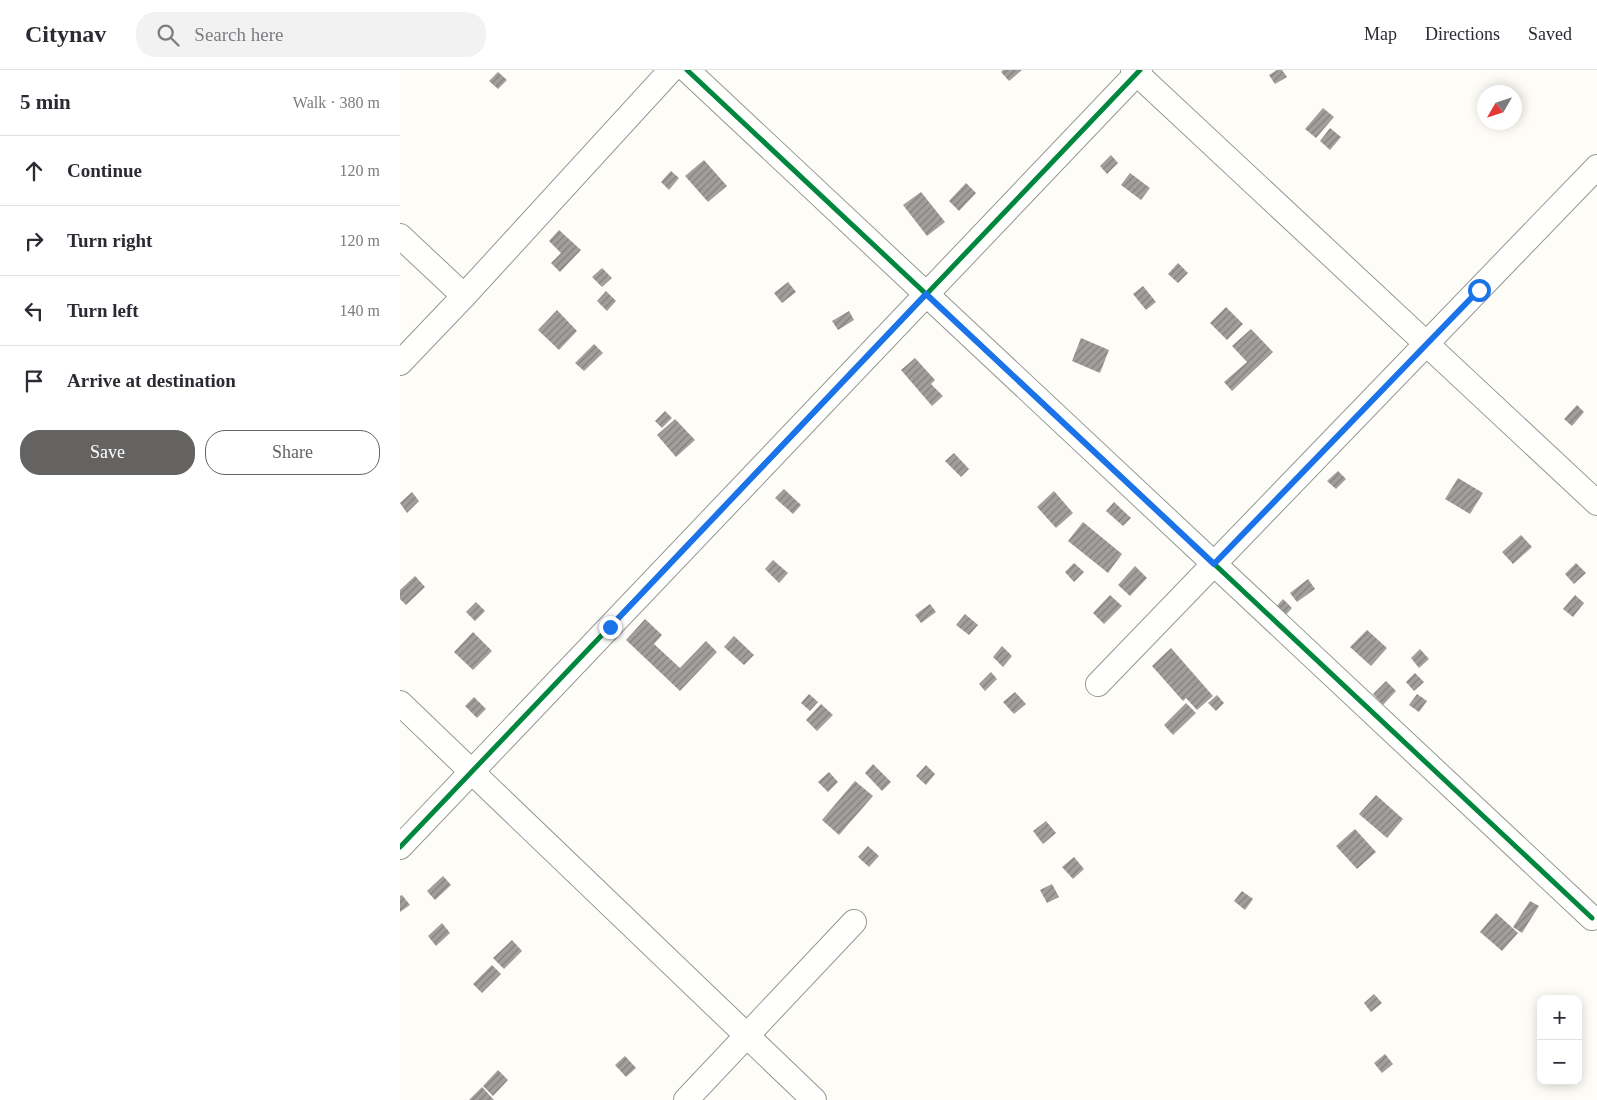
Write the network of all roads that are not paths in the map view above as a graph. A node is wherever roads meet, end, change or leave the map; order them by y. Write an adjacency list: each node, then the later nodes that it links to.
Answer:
1 (671, 70): 7 (street)
2 (687, 70): 6 (street)
3 (1137, 71): 6 (street); 8 (street)
4 (1597, 168): 8 (street)
5 (400, 236): 7 (street)
6 (926, 294): 11 (street); 14 (street)
7 (464, 296): 9 (street)
8 (1427, 344): 10 (street); 11 (street)
9 (400, 363)
10 (1597, 503)
11 (1214, 564): 12 (street); 16 (street)
12 (1098, 684)
13 (400, 702): 14 (street)
14 (472, 771): 15 (street); 18 (street)
15 (400, 847)
16 (1592, 918)
17 (854, 922): 18 (street)
18 (747, 1036): 19 (street); 20 (street)
19 (686, 1100)
20 (814, 1100)

